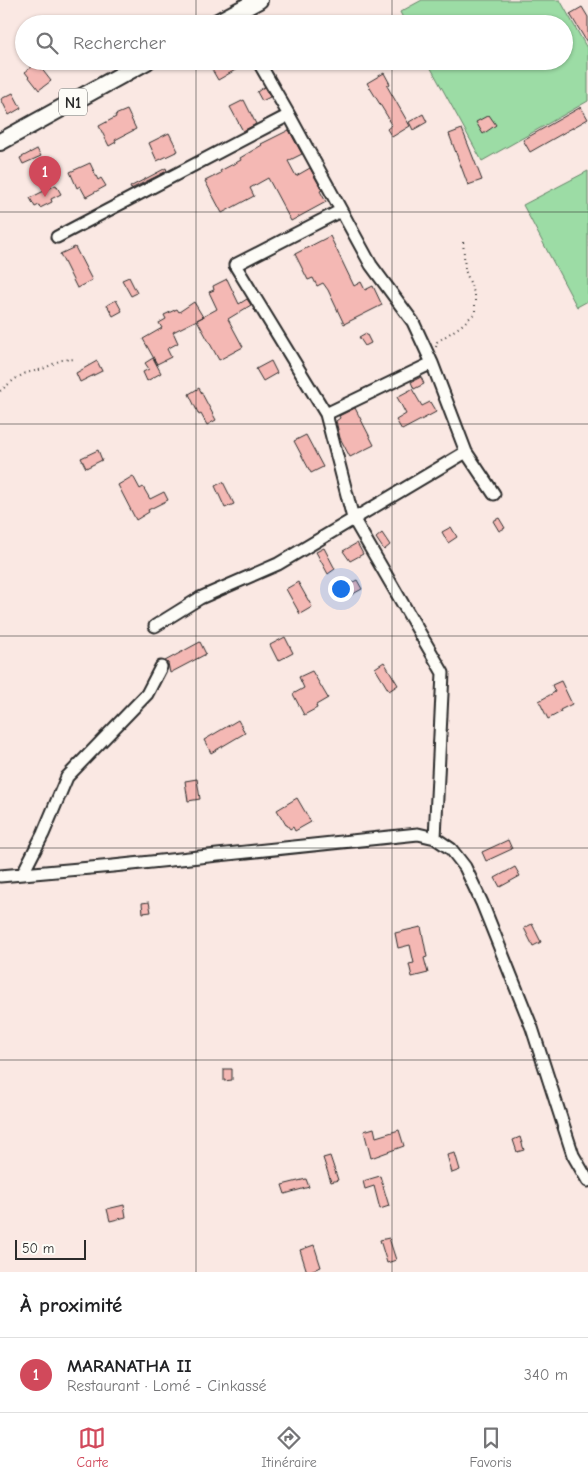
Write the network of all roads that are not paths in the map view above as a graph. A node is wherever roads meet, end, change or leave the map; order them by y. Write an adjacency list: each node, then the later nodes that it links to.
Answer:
1 (253, 2): 2 (highway)
2 (238, 15)
3 (131, 70): 6 (highway, N1)
4 (263, 70): 5 (street)
5 (289, 115): 7 (street); 8 (street)
6 (0, 142)
7 (340, 211): 9 (street); 10 (street)
8 (57, 237)
9 (432, 363): 10 (street); 11 (street)
10 (326, 414): 13 (street)
11 (466, 452): 12 (street); 13 (street)
12 (494, 494)
13 (354, 518): 14 (street); 16 (street)
14 (155, 626)
15 (161, 667): 17 (street)
16 (435, 838): 17 (street); 19 (street)
17 (23, 873): 18 (street)
18 (0, 876)
19 (588, 1181)

